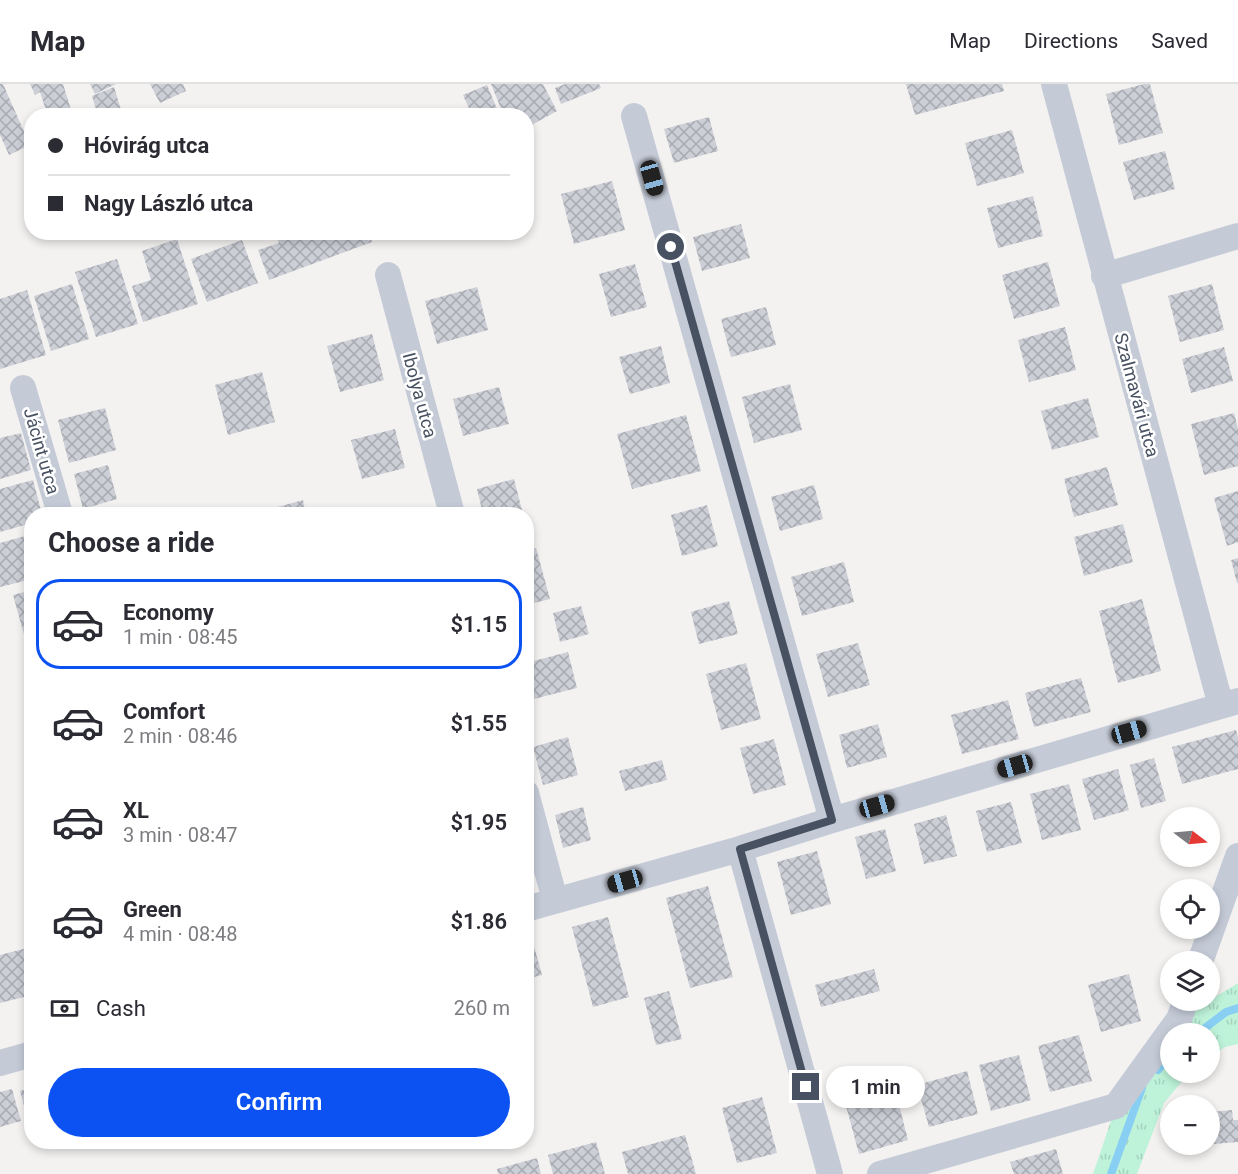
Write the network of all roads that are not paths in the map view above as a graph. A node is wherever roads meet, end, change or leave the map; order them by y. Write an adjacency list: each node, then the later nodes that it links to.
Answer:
1 (1054, 84): 5 (street, Szalmavári utca)
2 (634, 116): 10 (street)
3 (1238, 236): 5 (street)
4 (388, 275): 8 (street, Ibolya utca)
5 (1104, 276): 9 (street, Szalmavári utca)
6 (23, 388): 7 (street, Jácint utca)
7 (58, 507)
8 (450, 507)
9 (1229, 703): 10 (street)
10 (832, 820): 12 (street)
11 (534, 823): 14 (street)
12 (740, 849): 14 (street); 20 (street)
13 (1238, 856): 16 (street)
14 (555, 900): 15 (street)
15 (534, 907)
16 (1204, 951)
17 (1182, 1011): 21 (street)
18 (24, 1056): 19 (street)
19 (0, 1063)
20 (830, 1174)
21 (880, 1174)

